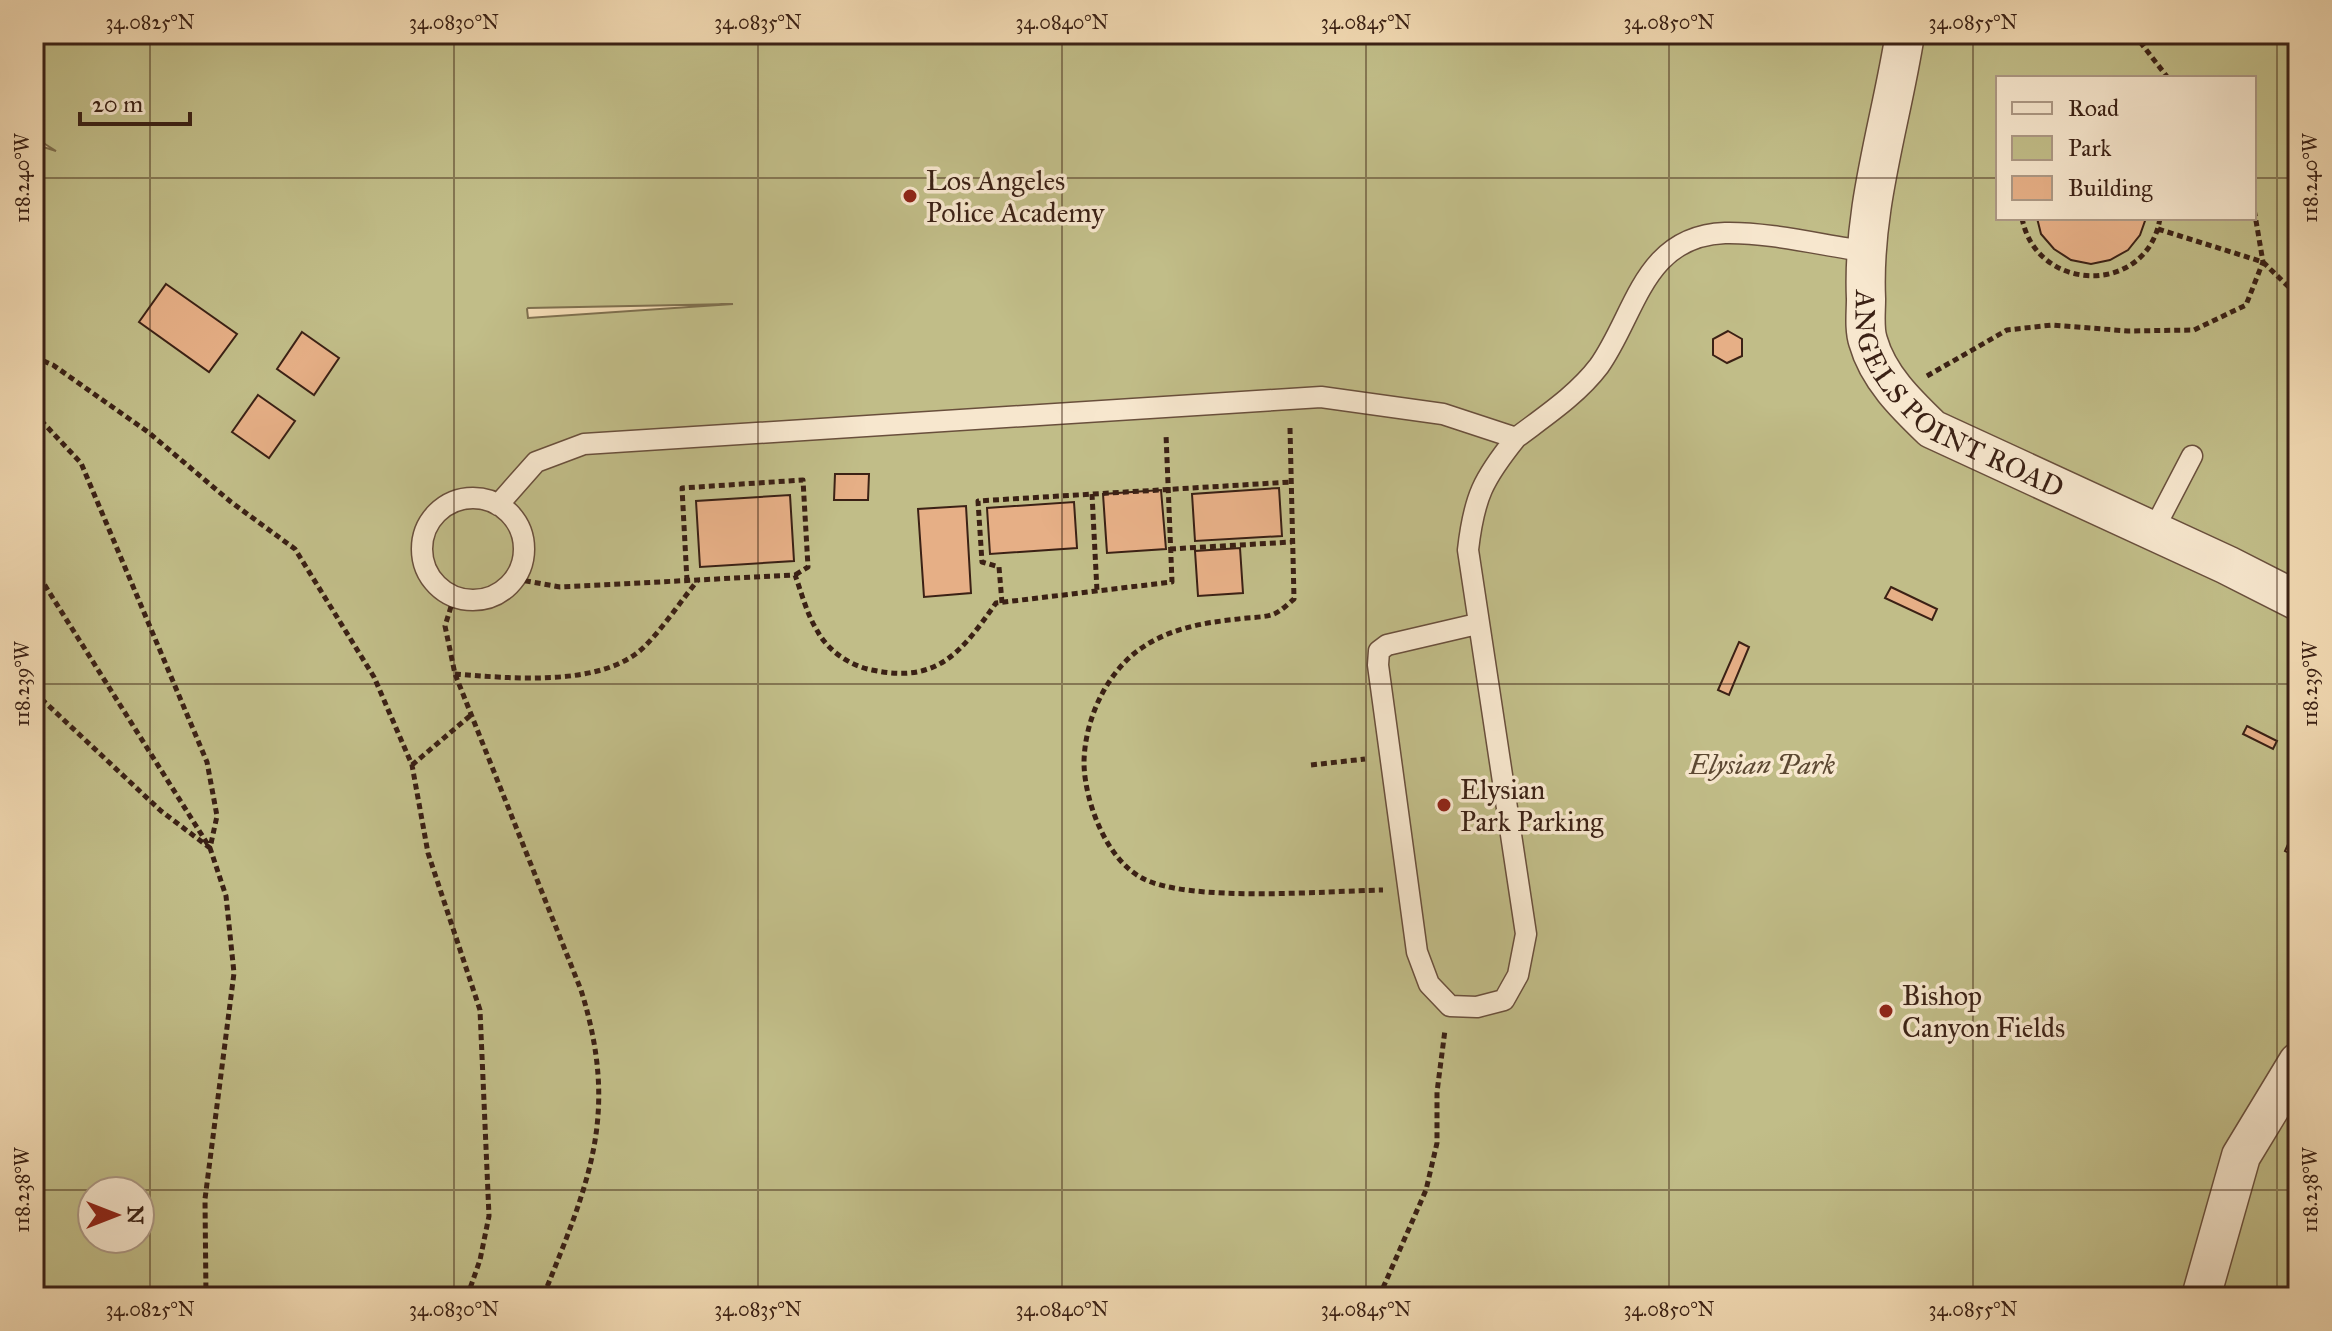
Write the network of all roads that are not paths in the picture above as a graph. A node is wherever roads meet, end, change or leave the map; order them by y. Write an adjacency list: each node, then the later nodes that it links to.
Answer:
1 (1905, 34): 2 (street, ANGELS POINT ROAD)
2 (1864, 251): 3 (lane); 6 (street, ANGELS POINT ROAD)
3 (1516, 438): 5 (lane); 8 (lane)
4 (2192, 456): 6 (lane)
5 (498, 505): 5 (lane)
6 (2153, 531): 7 (street, ANGELS POINT ROAD)
7 (2298, 601)
8 (1477, 624): 8 (lane)
9 (2298, 1062): 10 (street)
10 (2201, 1297)

